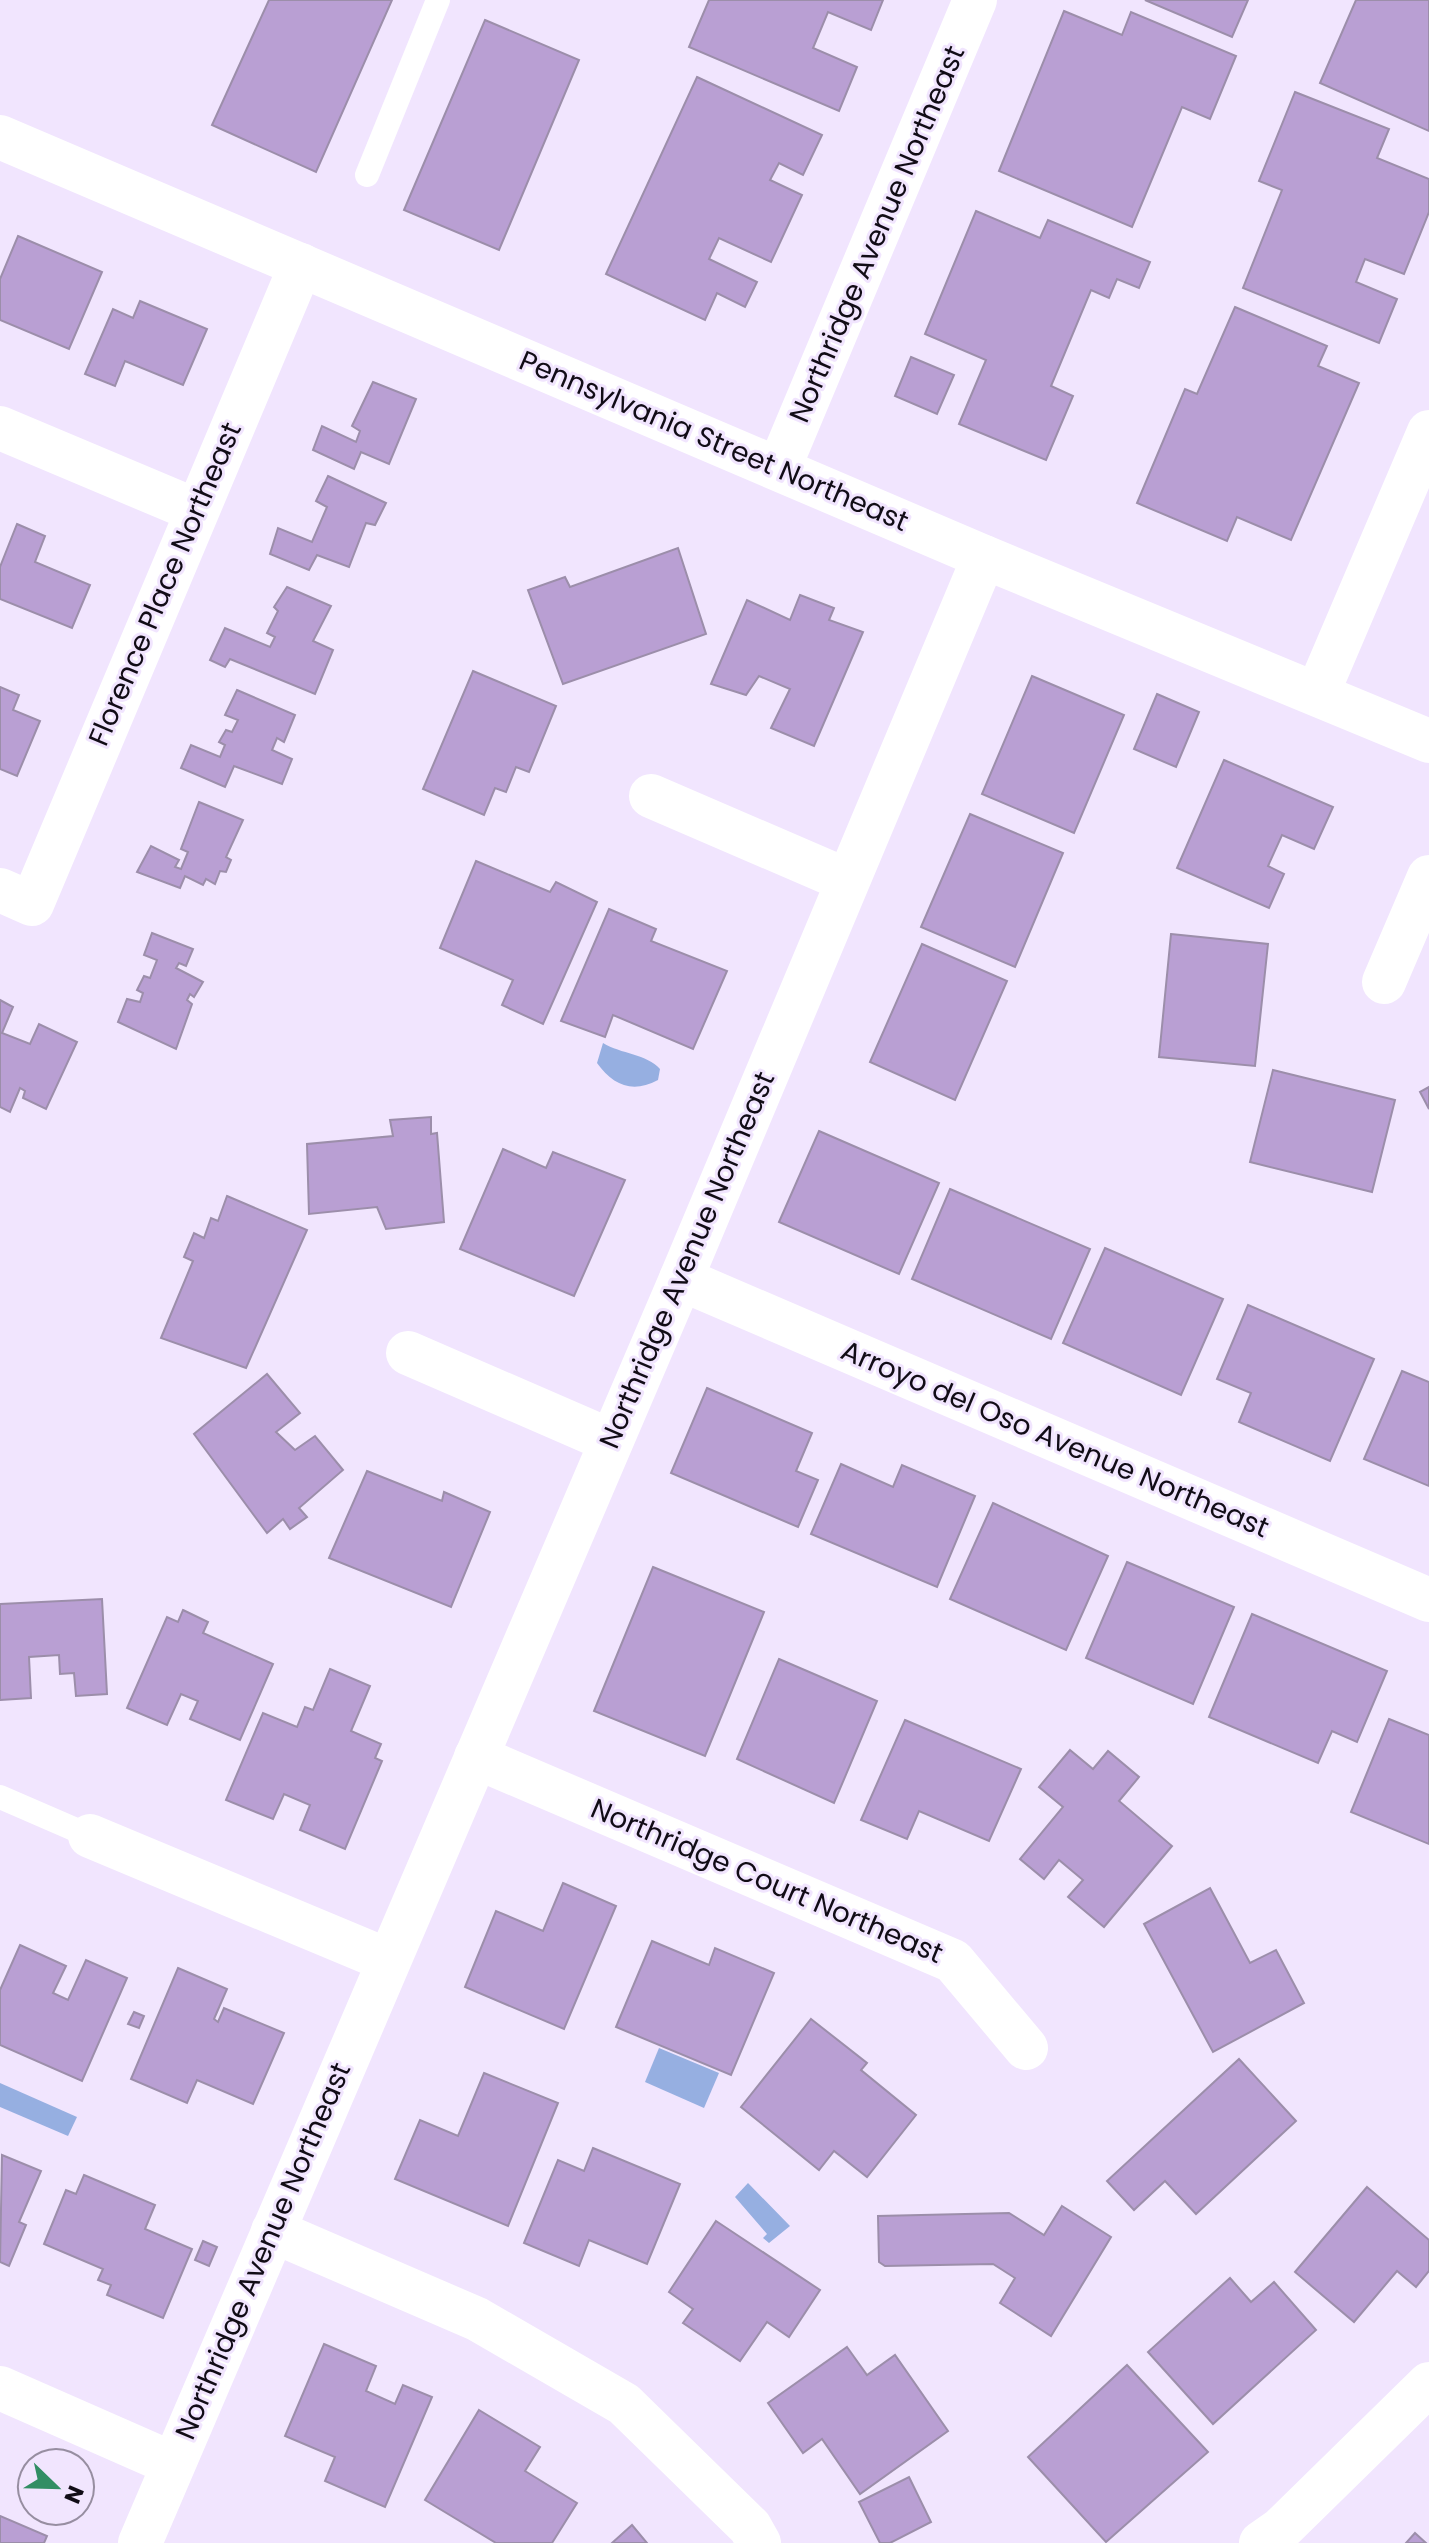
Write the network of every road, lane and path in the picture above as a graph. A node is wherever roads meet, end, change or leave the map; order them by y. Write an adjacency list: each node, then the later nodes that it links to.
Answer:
1 (438, 0): 4 (lane)
2 (975, 0): 8 (street, Northridge Avenue Northeast)
3 (0, 137): 5 (street, Pennsylvania Street Northeast)
4 (367, 175)
5 (301, 265): 8 (street, Pennsylvania Street Northeast); 9 (street, Florence Place Northeast)
6 (0, 428): 9 (street)
7 (1429, 432): 11 (street)
8 (779, 468): 10 (street, Pennsylvania Street Northeast)
9 (195, 510): 16 (street, Florence Place Northeast)
10 (984, 557): 11 (street, Pennsylvania Street Northeast); 15 (street, Northridge Avenue Northeast)
11 (1318, 692): 12 (street, Pennsylvania Street Northeast)
12 (1429, 741)
13 (651, 796): 15 (street)
14 (1429, 877): 17 (street)
15 (846, 880): 18 (street, Northridge Avenue Northeast)
16 (16, 897)
17 (1384, 982)
18 (681, 1279): 20 (street, Northridge Avenue Northeast); 21 (street, Arroyo del Oso Avenue Northeast)
19 (408, 1353): 20 (street)
20 (611, 1441): 22 (street, Northridge Avenue Northeast)
21 (1429, 1600)
22 (476, 1757): 25 (street, Northridge Avenue Northeast); 26 (street, Northridge Court Northeast)
23 (0, 1797): 24 (lane)
24 (90, 1836): 25 (street)
25 (387, 1960): 27 (street, Northridge Avenue Northeast)
26 (1026, 2048)
27 (273, 2231): 30 (street, Northridge Avenue Northeast); 32 (street)
28 (1429, 2384): 33 (street)
29 (0, 2388): 30 (street)
30 (173, 2464): 31 (street, Northridge Avenue Northeast)
31 (140, 2543)
32 (759, 2543)
33 (1261, 2543)

